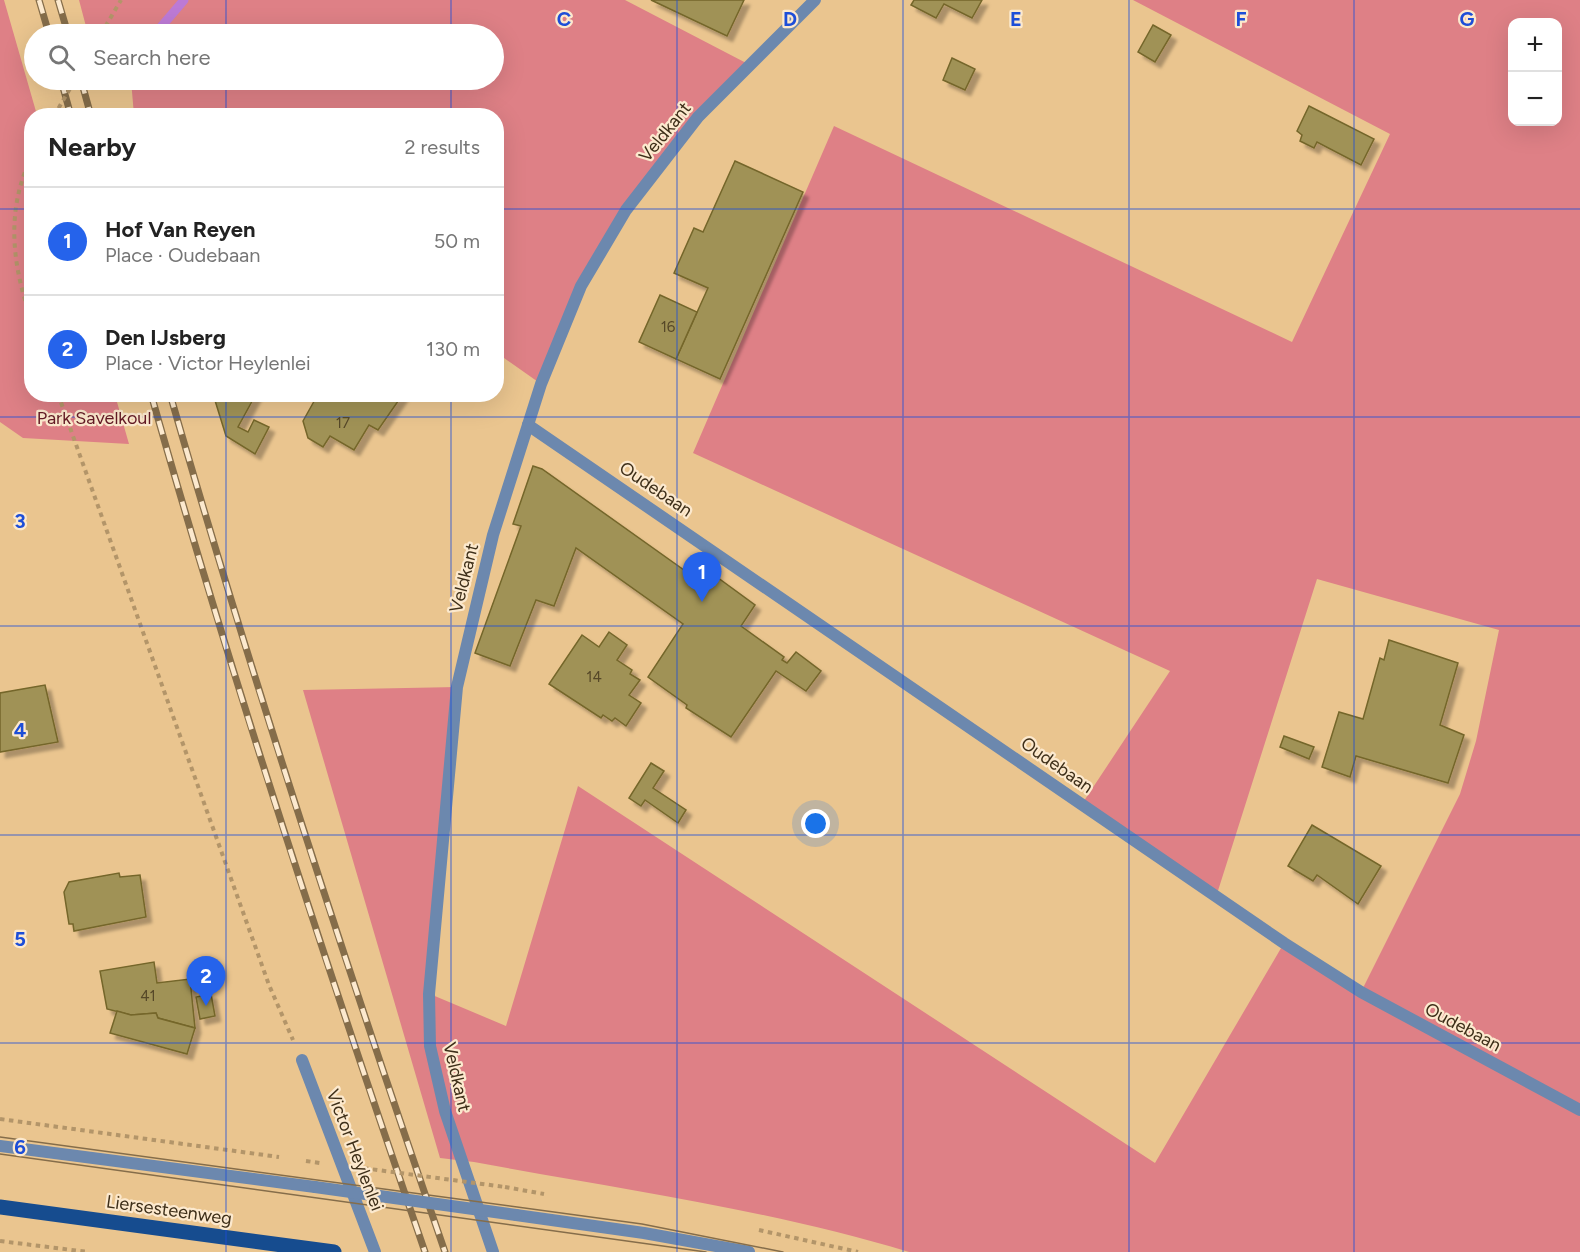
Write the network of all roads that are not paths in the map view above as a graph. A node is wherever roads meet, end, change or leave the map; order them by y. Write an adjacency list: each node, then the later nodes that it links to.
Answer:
1 (815, 0): 2 (street, Veldkant)
2 (528, 425): 4 (street, Oudebaan); 9 (street, Veldkant)
3 (302, 1060): 8 (street, Victor Heylenlei)
4 (1580, 1110)
5 (0, 1146): 10 (street, bridge)
6 (0, 1207): 7 (main road, Liersesteenweg)
7 (334, 1252)
8 (375, 1252)
9 (493, 1252)
10 (748, 1252)

